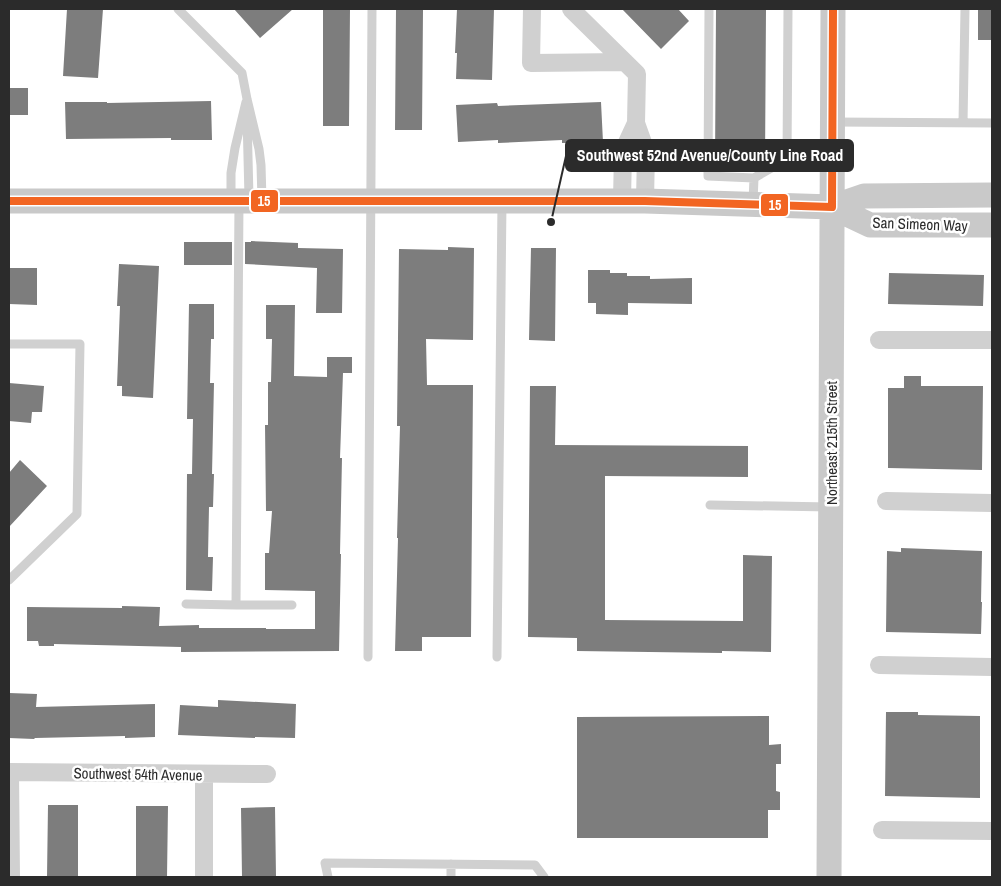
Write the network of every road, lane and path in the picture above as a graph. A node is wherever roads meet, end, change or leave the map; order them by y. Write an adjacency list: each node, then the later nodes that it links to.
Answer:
1 (178, 9): 10 (lane)
2 (372, 9): 18 (lane)
3 (532, 9): 9 (street)
4 (571, 9): 9 (street)
5 (709, 9): 14 (lane)
6 (788, 9): 14 (lane)
7 (833, 9): 11 (street, Northeast 215th Street)
8 (965, 9): 12 (lane)
9 (625, 62): 20 (street)
10 (247, 99): 17 (lane); 17 (lane); 17 (lane)
11 (833, 122): 12 (lane); 22 (street, Northeast 215th Street)
12 (963, 123): 13 (lane)
13 (992, 123)
14 (754, 178): 21 (lane)
15 (992, 195): 22 (street, San Simeon Way)
16 (9, 201): 17 (street)
17 (245, 201): 18 (street); 33 (lane)
18 (371, 201): 19 (street); 35 (lane)
19 (502, 201): 20 (street); 36 (lane)
20 (634, 201): 21 (street)
21 (753, 205): 22 (street)
22 (832, 207): 23 (street, San Simeon Way); 30 (street, Northeast 215th Street)
23 (992, 225)
24 (879, 340): 25 (street)
25 (992, 340)
26 (9, 344): 31 (lane)
27 (886, 501): 28 (street)
28 (992, 503)
29 (710, 505): 30 (lane)
30 (831, 507): 50 (street, Northeast 215th Street)
31 (9, 580)
32 (186, 604): 33 (lane)
33 (236, 605): 34 (lane)
34 (292, 605)
35 (368, 657)
36 (497, 657)
37 (879, 665): 38 (street)
38 (992, 667)
39 (10, 772): 40 (street, Southwest 54th Avenue); 45 (street)
40 (204, 774): 41 (street, Southwest 54th Avenue); 46 (street)
41 (267, 774)
42 (882, 830): 43 (street)
43 (992, 831)
44 (451, 864): 47 (lane); 48 (lane); 49 (lane)
45 (11, 877)
46 (204, 877)
47 (328, 877)
48 (451, 877)
49 (544, 877)
50 (829, 877)

